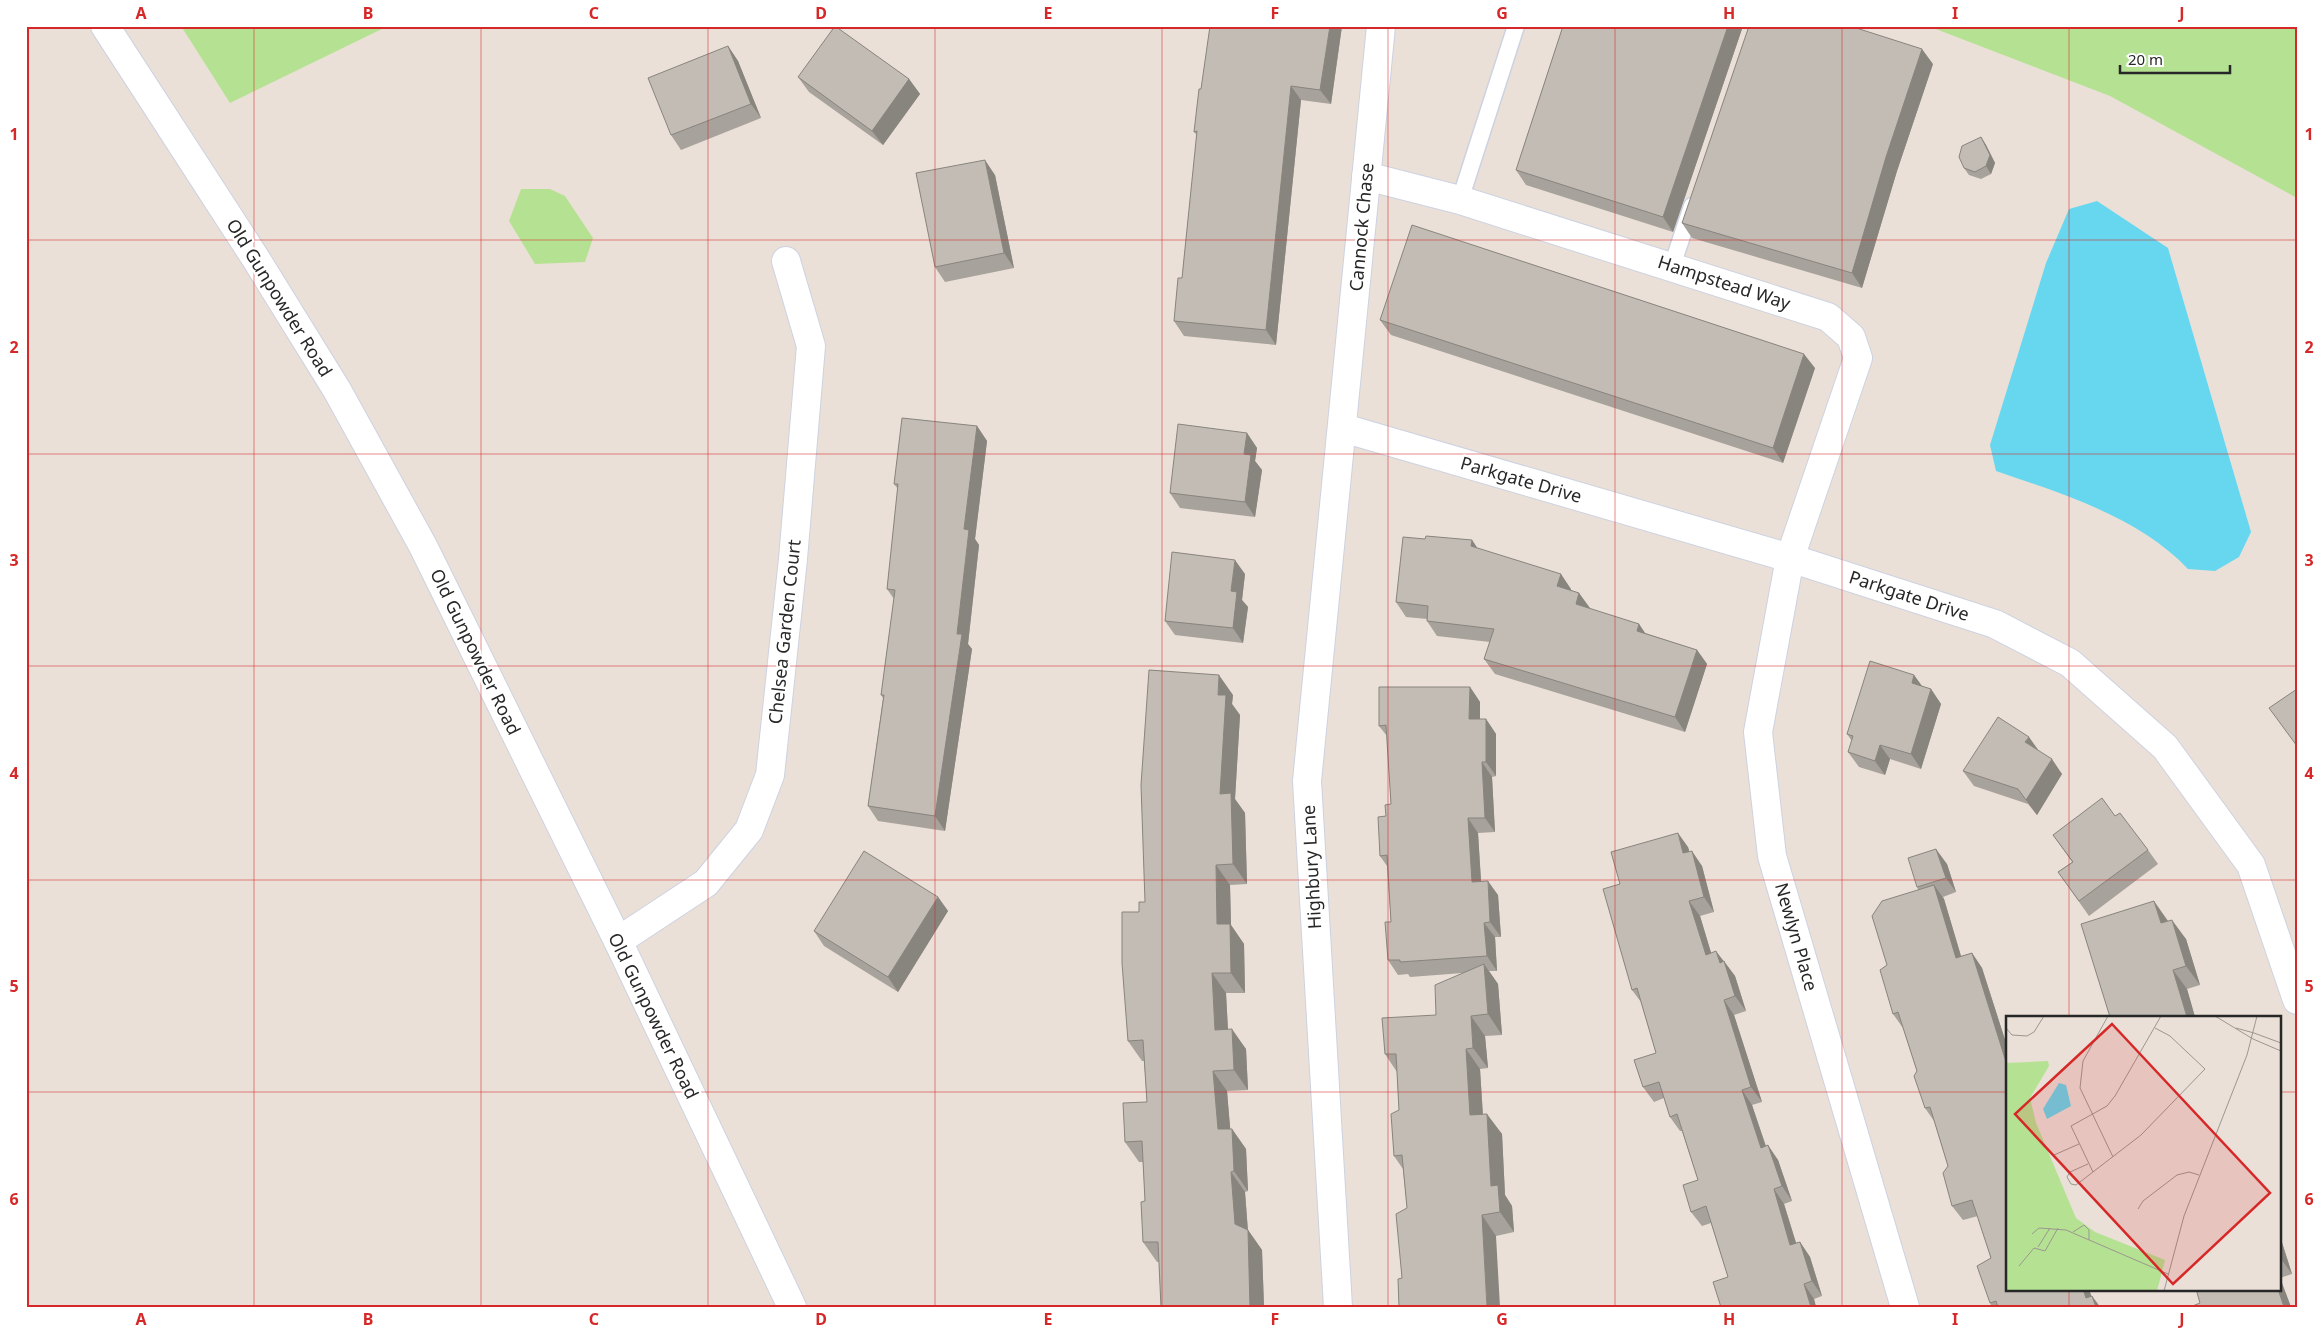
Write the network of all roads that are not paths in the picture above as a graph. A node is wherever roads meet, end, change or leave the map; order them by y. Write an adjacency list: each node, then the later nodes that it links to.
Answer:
1 (1381, 26): 4 (street, Cannock Chase)
2 (1516, 26): 6 (lane)
3 (110, 28): 11 (street, Old Gunpowder Road)
4 (1366, 176): 6 (street, Hampstead Way); 9 (street, Cannock Chase)
5 (1697, 192): 8 (lane)
6 (1460, 200): 8 (street, Hampstead Way)
7 (786, 261): 11 (street, Chelsea Garden Court)
8 (1672, 266): 10 (street, Hampstead Way)
9 (1343, 428): 10 (street, Parkgate Drive); 14 (street, Highbury Lane)
10 (1790, 558): 12 (street, Parkgate Drive); 15 (street, Newlyn Place)
11 (618, 941): 13 (street, Old Gunpowder Road)
12 (2297, 1000)
13 (792, 1307)
14 (1338, 1307)
15 (1905, 1307)

